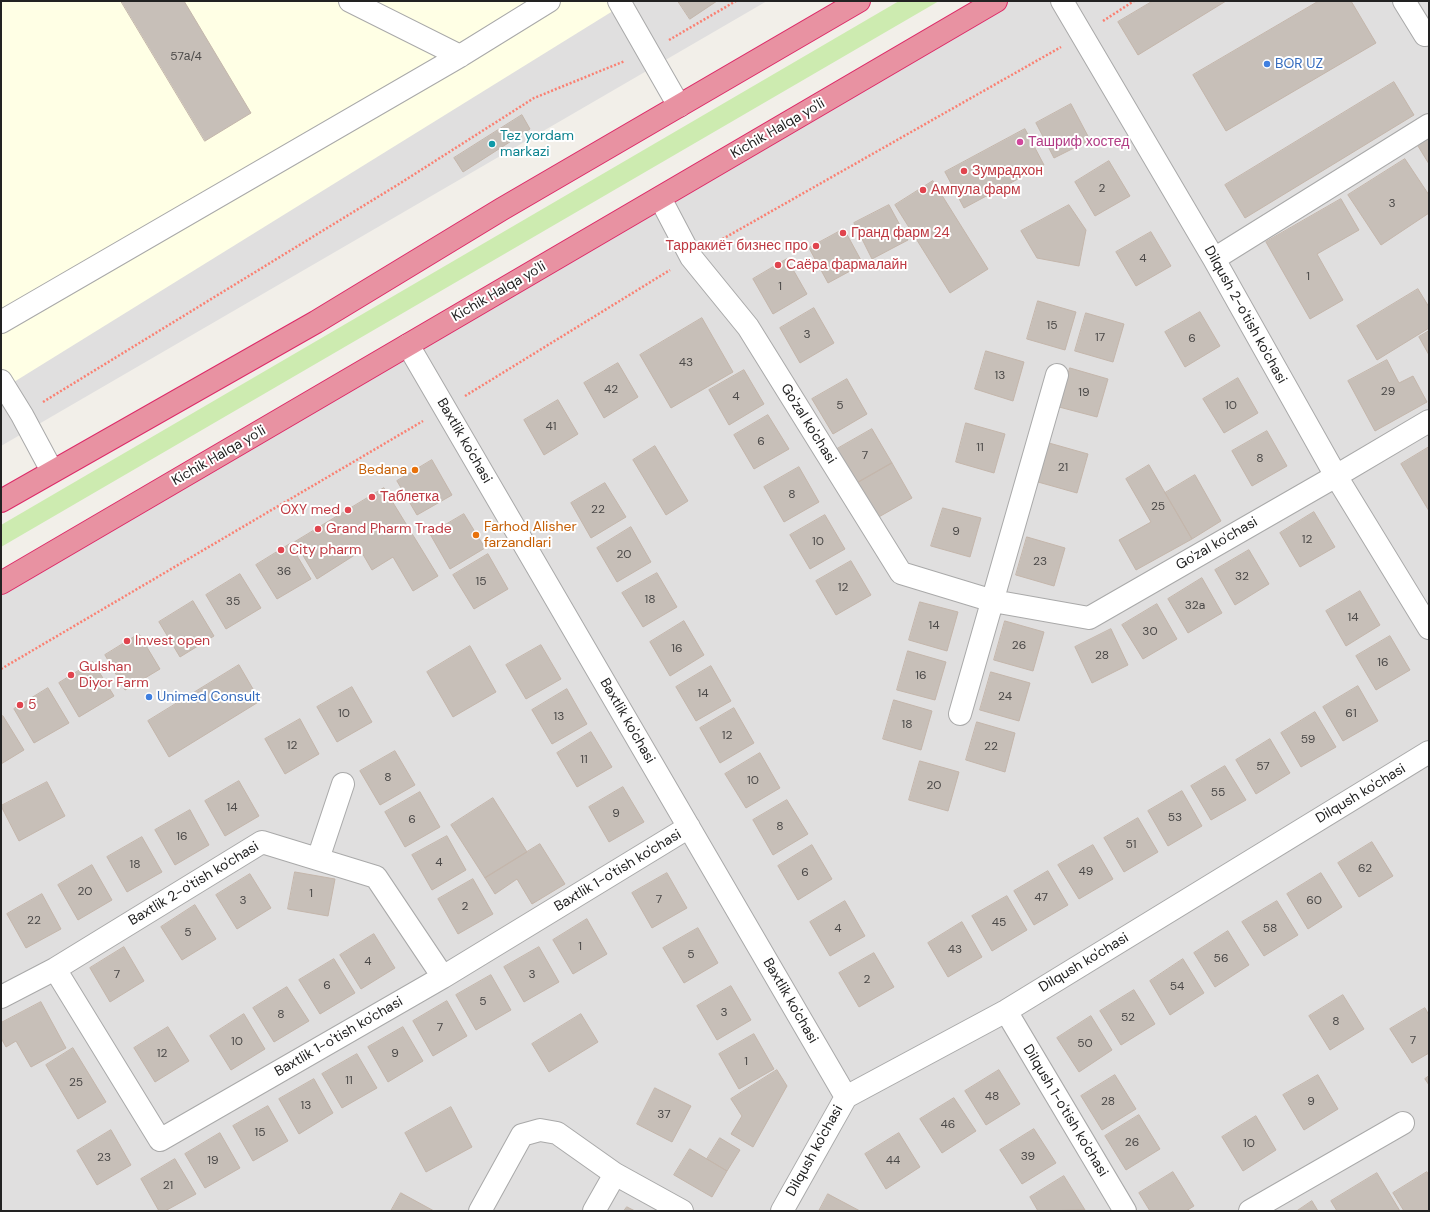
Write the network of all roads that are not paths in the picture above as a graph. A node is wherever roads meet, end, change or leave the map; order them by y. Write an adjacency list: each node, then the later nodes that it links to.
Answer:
1 (350, 1): 9 (street)
2 (549, 1): 9 (street)
3 (619, 1): 10 (street)
4 (859, 1): 10 (highway)
5 (996, 1): 12 (highway, Kichik Halqa yo'li)
6 (1062, 1): 13 (street, Dilqush 2-o'tish ko'chasi)
7 (1404, 1): 8 (street)
8 (1425, 35)
9 (460, 56): 14 (street)
10 (679, 106): 19 (highway)
11 (1429, 125): 13 (street)
12 (660, 198): 15 (highway, Kichik Halqa yo'li); 23 (street, Go'zal ko'chasi)
13 (1214, 259): 20 (street, Dilqush 2-o'tish ko'chasi)
14 (1, 322)
15 (408, 345): 22 (highway, Kichik Halqa yo'li); 28 (street, Baxtlik ko'chasi)
16 (1057, 375): 23 (street)
17 (1, 381): 19 (street)
18 (1429, 421): 20 (street, Go'zal ko'chasi)
19 (52, 471): 21 (highway)
20 (1336, 476): 23 (street, Go'zal ko'chasi); 24 (street, Dilqush 2-o'tish ko'chasi)
21 (1, 501)
22 (1, 583)
23 (993, 601): 25 (street)
24 (1429, 628)
25 (960, 714)
26 (1429, 752): 33 (street, Dilqush ko'chasi)
27 (343, 784): 29 (street)
28 (689, 827): 31 (street, Baxtlik 1-o'tish ko'chasi); 34 (street, Baxtlik ko'chasi)
29 (318, 859): 30 (street, Baxtlik 2-o'tish ko'chasi); 31 (street, Baxtlik 2-o'tish ko'chasi)
30 (55, 969): 31 (street, Baxtlik 1-o'tish ko'chasi); 32 (street, Baxtlik 2-o'tish ko'chasi)
31 (443, 977)
32 (1, 997)
33 (1006, 1011): 34 (street, Dilqush ko'chasi); 41 (street, Dilqush 1-o'tish ko'chasi)
34 (846, 1097): 40 (street, Dilqush ko'chasi)
35 (1403, 1123): 42 (street)
36 (615, 1174): 37 (street); 38 (street); 39 (street)
37 (480, 1211)
38 (594, 1211)
39 (682, 1211)
40 (782, 1211)
41 (1125, 1211)
42 (1250, 1211)

